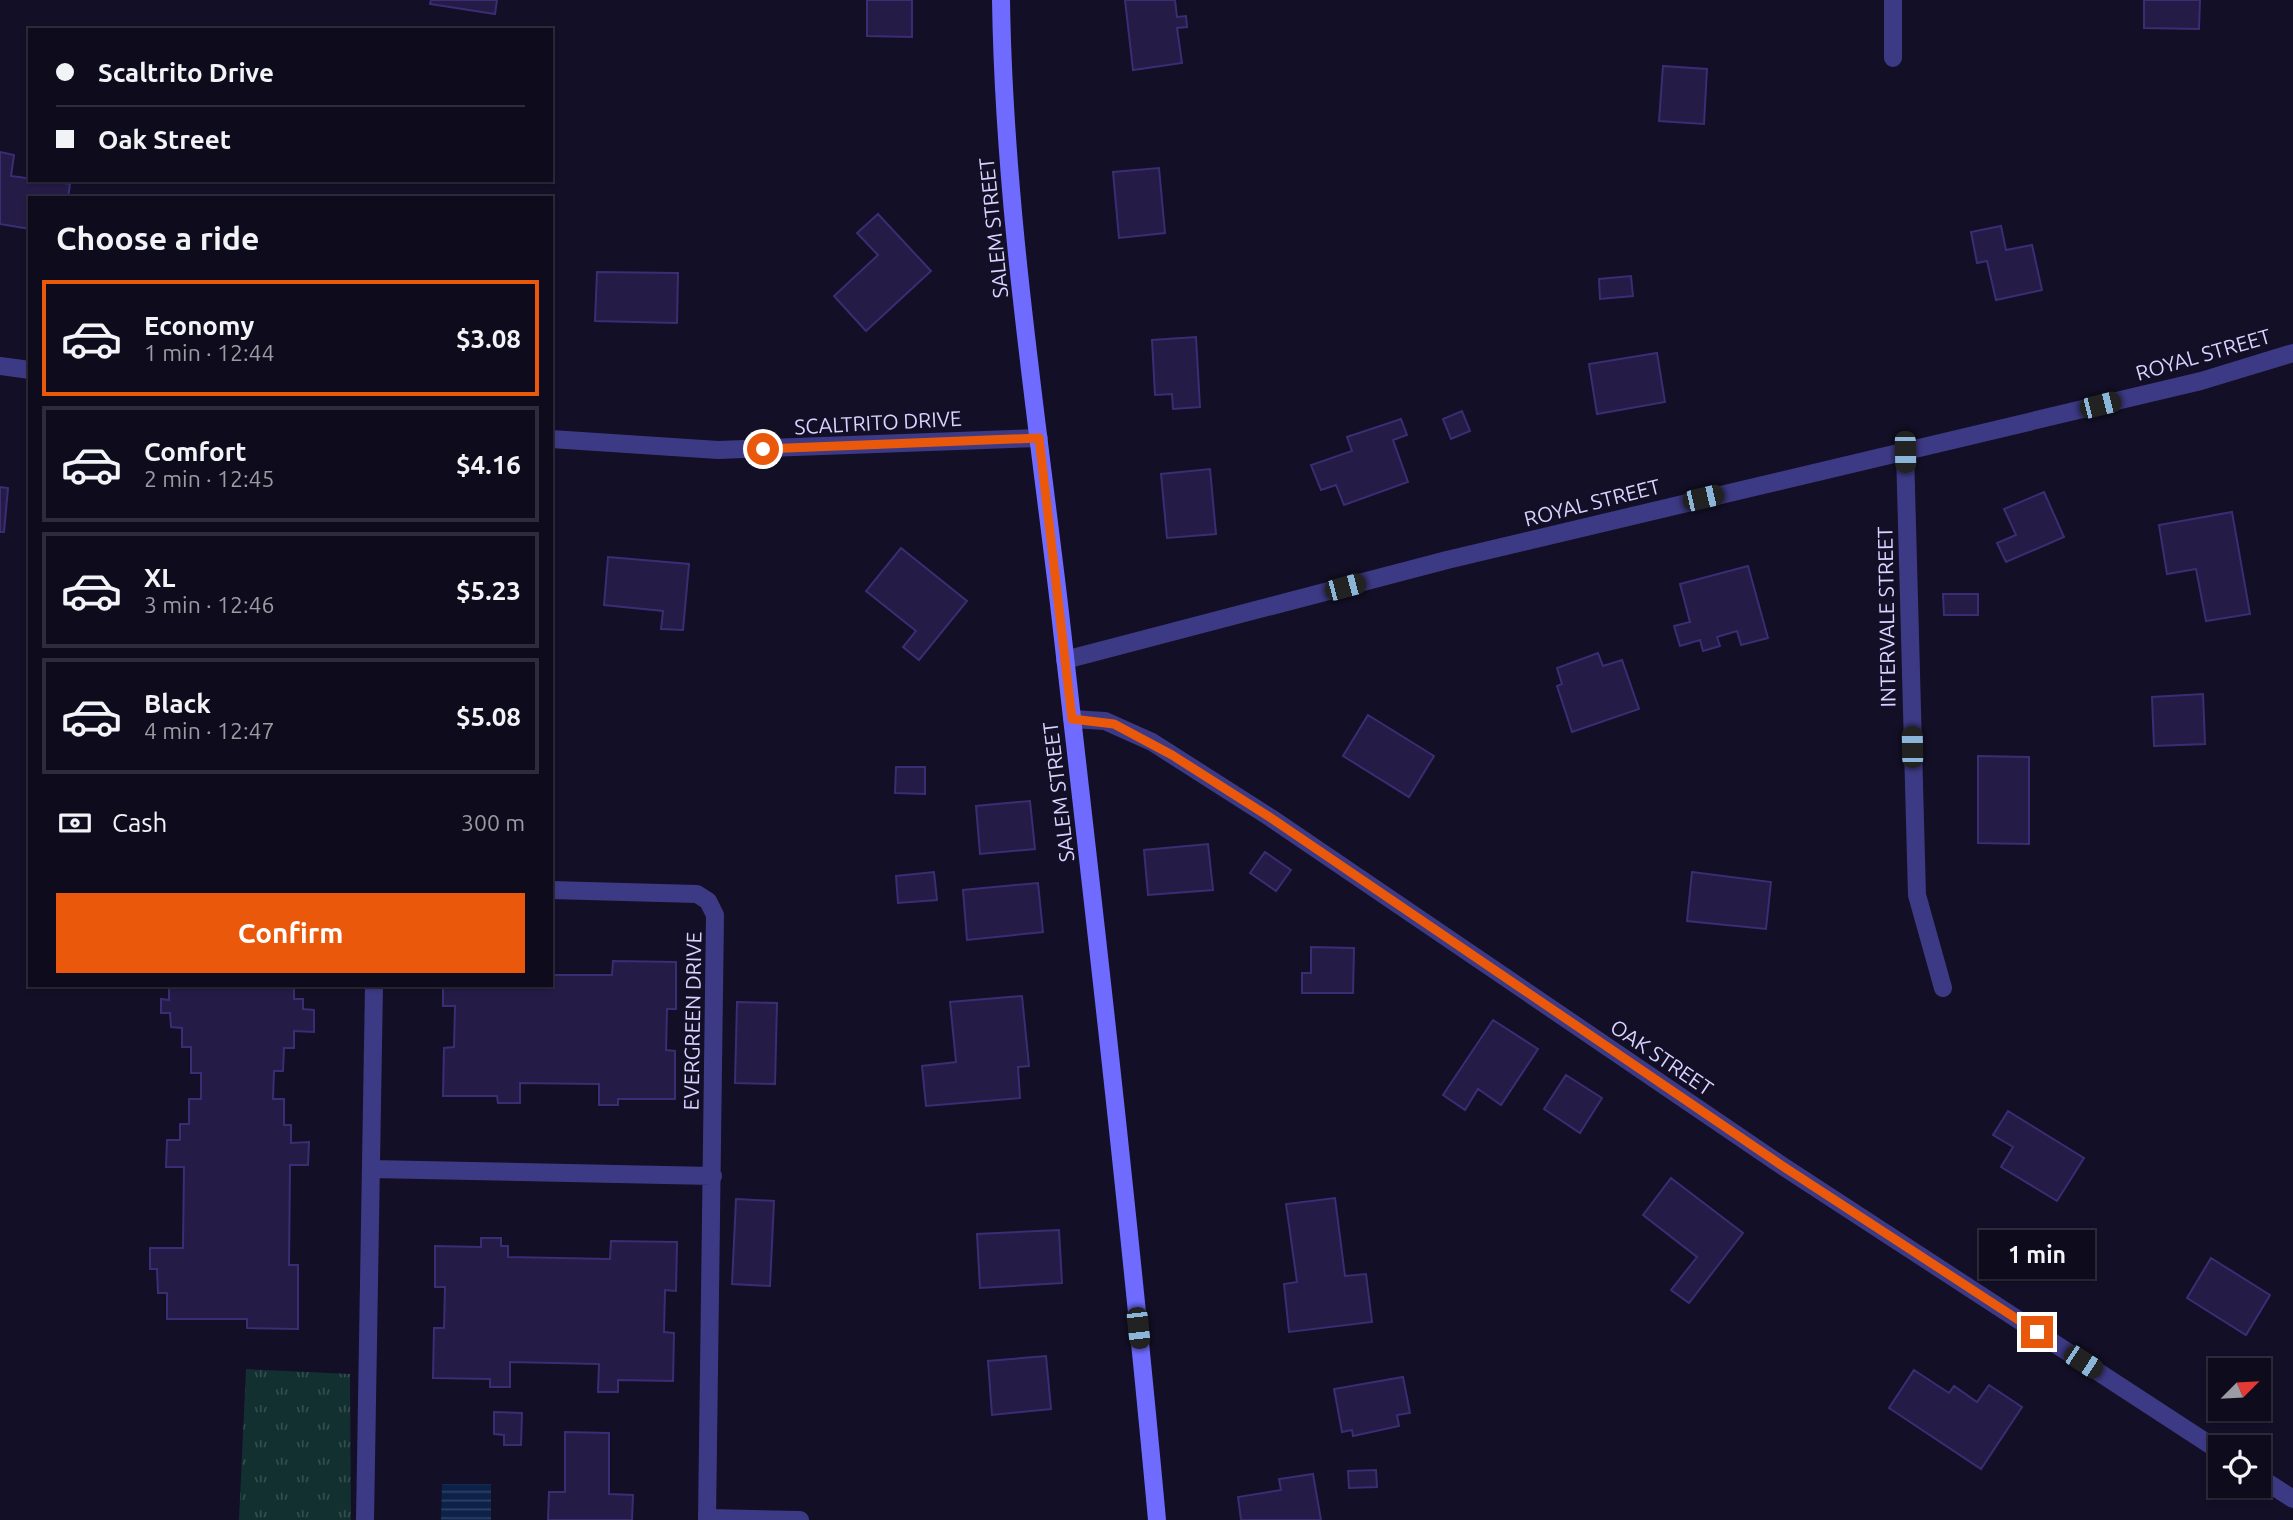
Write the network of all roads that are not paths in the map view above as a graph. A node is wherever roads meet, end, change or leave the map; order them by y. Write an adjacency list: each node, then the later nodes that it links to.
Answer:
1 (1001, 0): 7 (street, SALEM STREET)
2 (1893, 0): 3 (street)
3 (1894, 58)
4 (2293, 353): 9 (street, ROYAL STREET)
5 (0, 366): 6 (street)
6 (28, 369)
7 (1039, 438): 8 (street, SCALTRITO DRIVE); 10 (street, SALEM STREET)
8 (553, 439)
9 (1905, 452): 10 (street, ROYAL STREET); 14 (street, INTERVALE STREET)
10 (1065, 660): 11 (street, SALEM STREET)
11 (1072, 719): 17 (street, OAK STREET); 23 (street, SALEM STREET)
12 (553, 890): 16 (street, EVERGREEN DRIVE)
13 (374, 987): 15 (street)
14 (1943, 988)
15 (371, 1169): 16 (street); 21 (street)
16 (713, 1176): 20 (street, EVERGREEN DRIVE)
17 (2208, 1444)
18 (2271, 1485): 19 (street)
19 (2293, 1499)
20 (707, 1519): 22 (street, EVERGREEN DRIVE)
21 (365, 1520)
22 (800, 1520)
23 (1157, 1520)

